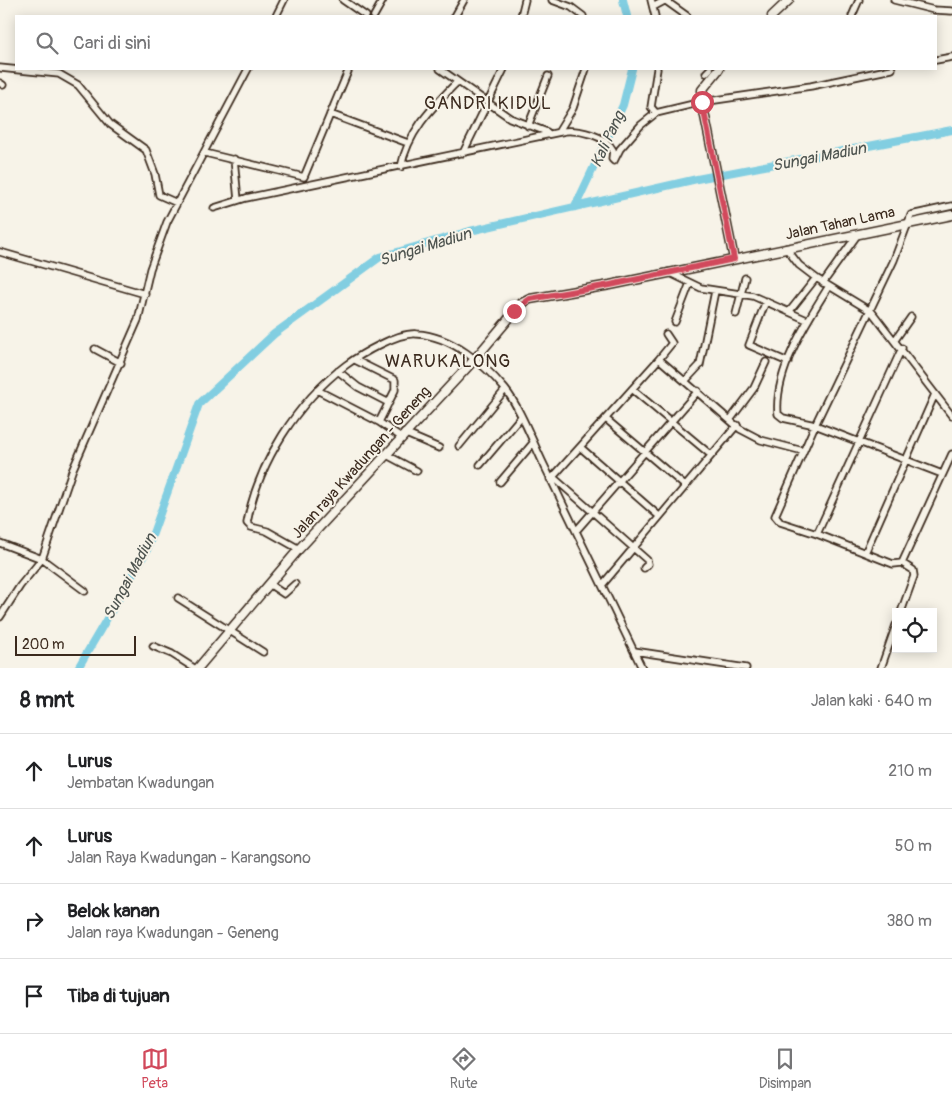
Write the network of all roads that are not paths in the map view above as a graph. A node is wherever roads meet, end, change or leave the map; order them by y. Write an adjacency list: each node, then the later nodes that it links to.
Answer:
1 (284, 0): 13 (street)
2 (343, 0): 14 (street)
3 (383, 0): 15 (street)
4 (464, 0): 16 (street)
5 (525, 0): 17 (street)
6 (552, 0): 18 (street)
7 (666, 0): 11 (street); 19 (street)
8 (789, 0): 20 (main road)
9 (859, 0): 21 (street)
10 (894, 0): 12 (street)
11 (652, 3)
12 (952, 12)
13 (276, 15)
14 (365, 15)
15 (375, 15)
16 (456, 15)
17 (521, 15)
18 (581, 15)
19 (686, 15)
20 (773, 15)
21 (854, 15)
22 (952, 56): 23 (street)
23 (937, 60)
24 (0, 68): 25 (street)
25 (15, 69)
26 (22, 70): 50 (street)
27 (247, 70): 46 (street)
28 (349, 70): 40 (street)
29 (441, 70): 36 (street)
30 (504, 70): 37 (street)
31 (586, 70): 42 (street)
32 (657, 70): 39 (street)
33 (718, 70): 38 (main road)
34 (887, 70): 38 (street)
35 (548, 76): 41 (street)
36 (457, 82): 37 (street); 44 (street)
37 (488, 103): 41 (street); 45 (street)
38 (703, 106): 39 (street); 58 (main road)
39 (656, 113): 42 (street)
40 (330, 114): 44 (street); 47 (street)
41 (528, 126): 43 (street)
42 (559, 131): 43 (street)
43 (549, 133): 45 (street)
44 (408, 143): 48 (street)
45 (462, 152): 48 (street)
46 (204, 153): 47 (street); 50 (street)
47 (234, 159): 49 (street)
48 (401, 166): 49 (street)
49 (238, 200): 52 (street)
50 (176, 203): 66 (street)
51 (952, 206): 54 (street)
52 (214, 208)
53 (952, 215): 54 (main road, Jalan Tahan Lama)
54 (909, 223): 55 (main road, Jalan Tahan Lama); 68 (street)
55 (858, 233): 56 (main road, Jalan Tahan Lama); 63 (street)
56 (786, 248): 58 (main road, Jalan Tahan Lama); 61 (street)
57 (0, 252): 66 (street)
58 (734, 259): 59 (main road, Jalan raya Kwadungan - Geneng)
59 (668, 272): 62 (street); 80 (main road, Jalan raya Kwadungan - Geneng)
60 (745, 278): 65 (street)
61 (816, 278): 63 (street); 69 (street)
62 (690, 283): 64 (street); 73 (street)
63 (826, 285): 68 (street); 72 (street)
64 (715, 291): 65 (street); 85 (street)
65 (742, 293): 67 (street); 70 (street)
66 (146, 294): 83 (street)
67 (766, 301): 69 (street); 82 (street)
68 (869, 309): 75 (street); 99 (street)
69 (789, 312): 72 (street)
70 (736, 314)
71 (911, 317): 75 (street)
72 (807, 320): 82 (street)
73 (675, 322)
74 (666, 334): 78 (street)
75 (895, 340): 76 (street)
76 (902, 348): 90 (street); 102 (street)
77 (95, 349): 83 (street)
78 (659, 359): 85 (street); 86 (street)
79 (355, 360): 80 (street); 84 (street); 91 (street)
80 (474, 360): 88 (street); 100 (main road, Jalan raya Kwadungan - Geneng)
81 (766, 362): 95 (street)
82 (788, 362): 99 (street)
83 (121, 363): 127 (street)
84 (338, 372): 87 (street); 91 (street)
85 (686, 380): 89 (street)
86 (632, 389): 94 (street); 97 (street)
87 (317, 390): 96 (street); 125 (street)
88 (505, 390): 93 (street); 103 (street)
89 (698, 391): 95 (street); 97 (street)
90 (935, 394): 92 (street); 111 (street)
91 (389, 403): 96 (street)
92 (952, 416)
93 (520, 418): 101 (street); 112 (street)
94 (606, 419): 104 (street); 106 (street)
95 (730, 420): 98 (street)
96 (379, 422): 100 (street)
97 (671, 422): 106 (street); 110 (street)
98 (737, 425): 107 (street); 110 (street)
99 (815, 426): 102 (street); 107 (street)
100 (402, 435): 105 (street); 108 (main road, Jalan raya Kwadungan - Geneng)
101 (533, 443): 115 (street); 116 (street)
102 (858, 443): 111 (street); 122 (street)
103 (459, 446)
104 (580, 447): 115 (street); 117 (street)
105 (439, 448)
106 (646, 452): 117 (street); 118 (street)
107 (803, 452): 122 (street)
108 (385, 454): 113 (street); 125 (main road, Jalan raya Kwadungan - Geneng)
109 (952, 454): 114 (street)
110 (711, 455): 118 (street)
111 (907, 462): 114 (street); 126 (street)
112 (480, 465)
113 (417, 471)
114 (942, 474): 128 (street)
115 (552, 478): 119 (street); 121 (street)
116 (500, 482)
117 (620, 483): 119 (street); 120 (street)
118 (685, 486): 120 (street)
119 (593, 512): 121 (street); 124 (street)
120 (659, 516): 124 (street)
121 (576, 531): 132 (street)
122 (817, 534): 126 (street)
123 (0, 543): 127 (street)
124 (633, 547): 129 (street); 132 (street)
125 (299, 549): 130 (main road, Jalan raya Kwadungan - Geneng)
126 (865, 553): 128 (street)
127 (42, 559): 133 (street); 136 (street)
128 (902, 563): 135 (street)
129 (644, 568)
130 (269, 584): 131 (street); 137 (main road, Jalan raya Kwadungan - Geneng)
131 (296, 584)
132 (603, 584): 140 (street)
133 (85, 591)
134 (178, 598): 137 (street)
135 (902, 608)
136 (0, 617)
137 (230, 632): 141 (street); 143 (main road, Jalan raya Kwadungan - Geneng)
138 (892, 636): 146 (street)
139 (153, 646): 142 (street)
140 (634, 651): 144 (street); 145 (street)
141 (263, 652)
142 (194, 668)
143 (198, 668)
144 (642, 668)
145 (746, 668)
146 (881, 668)

